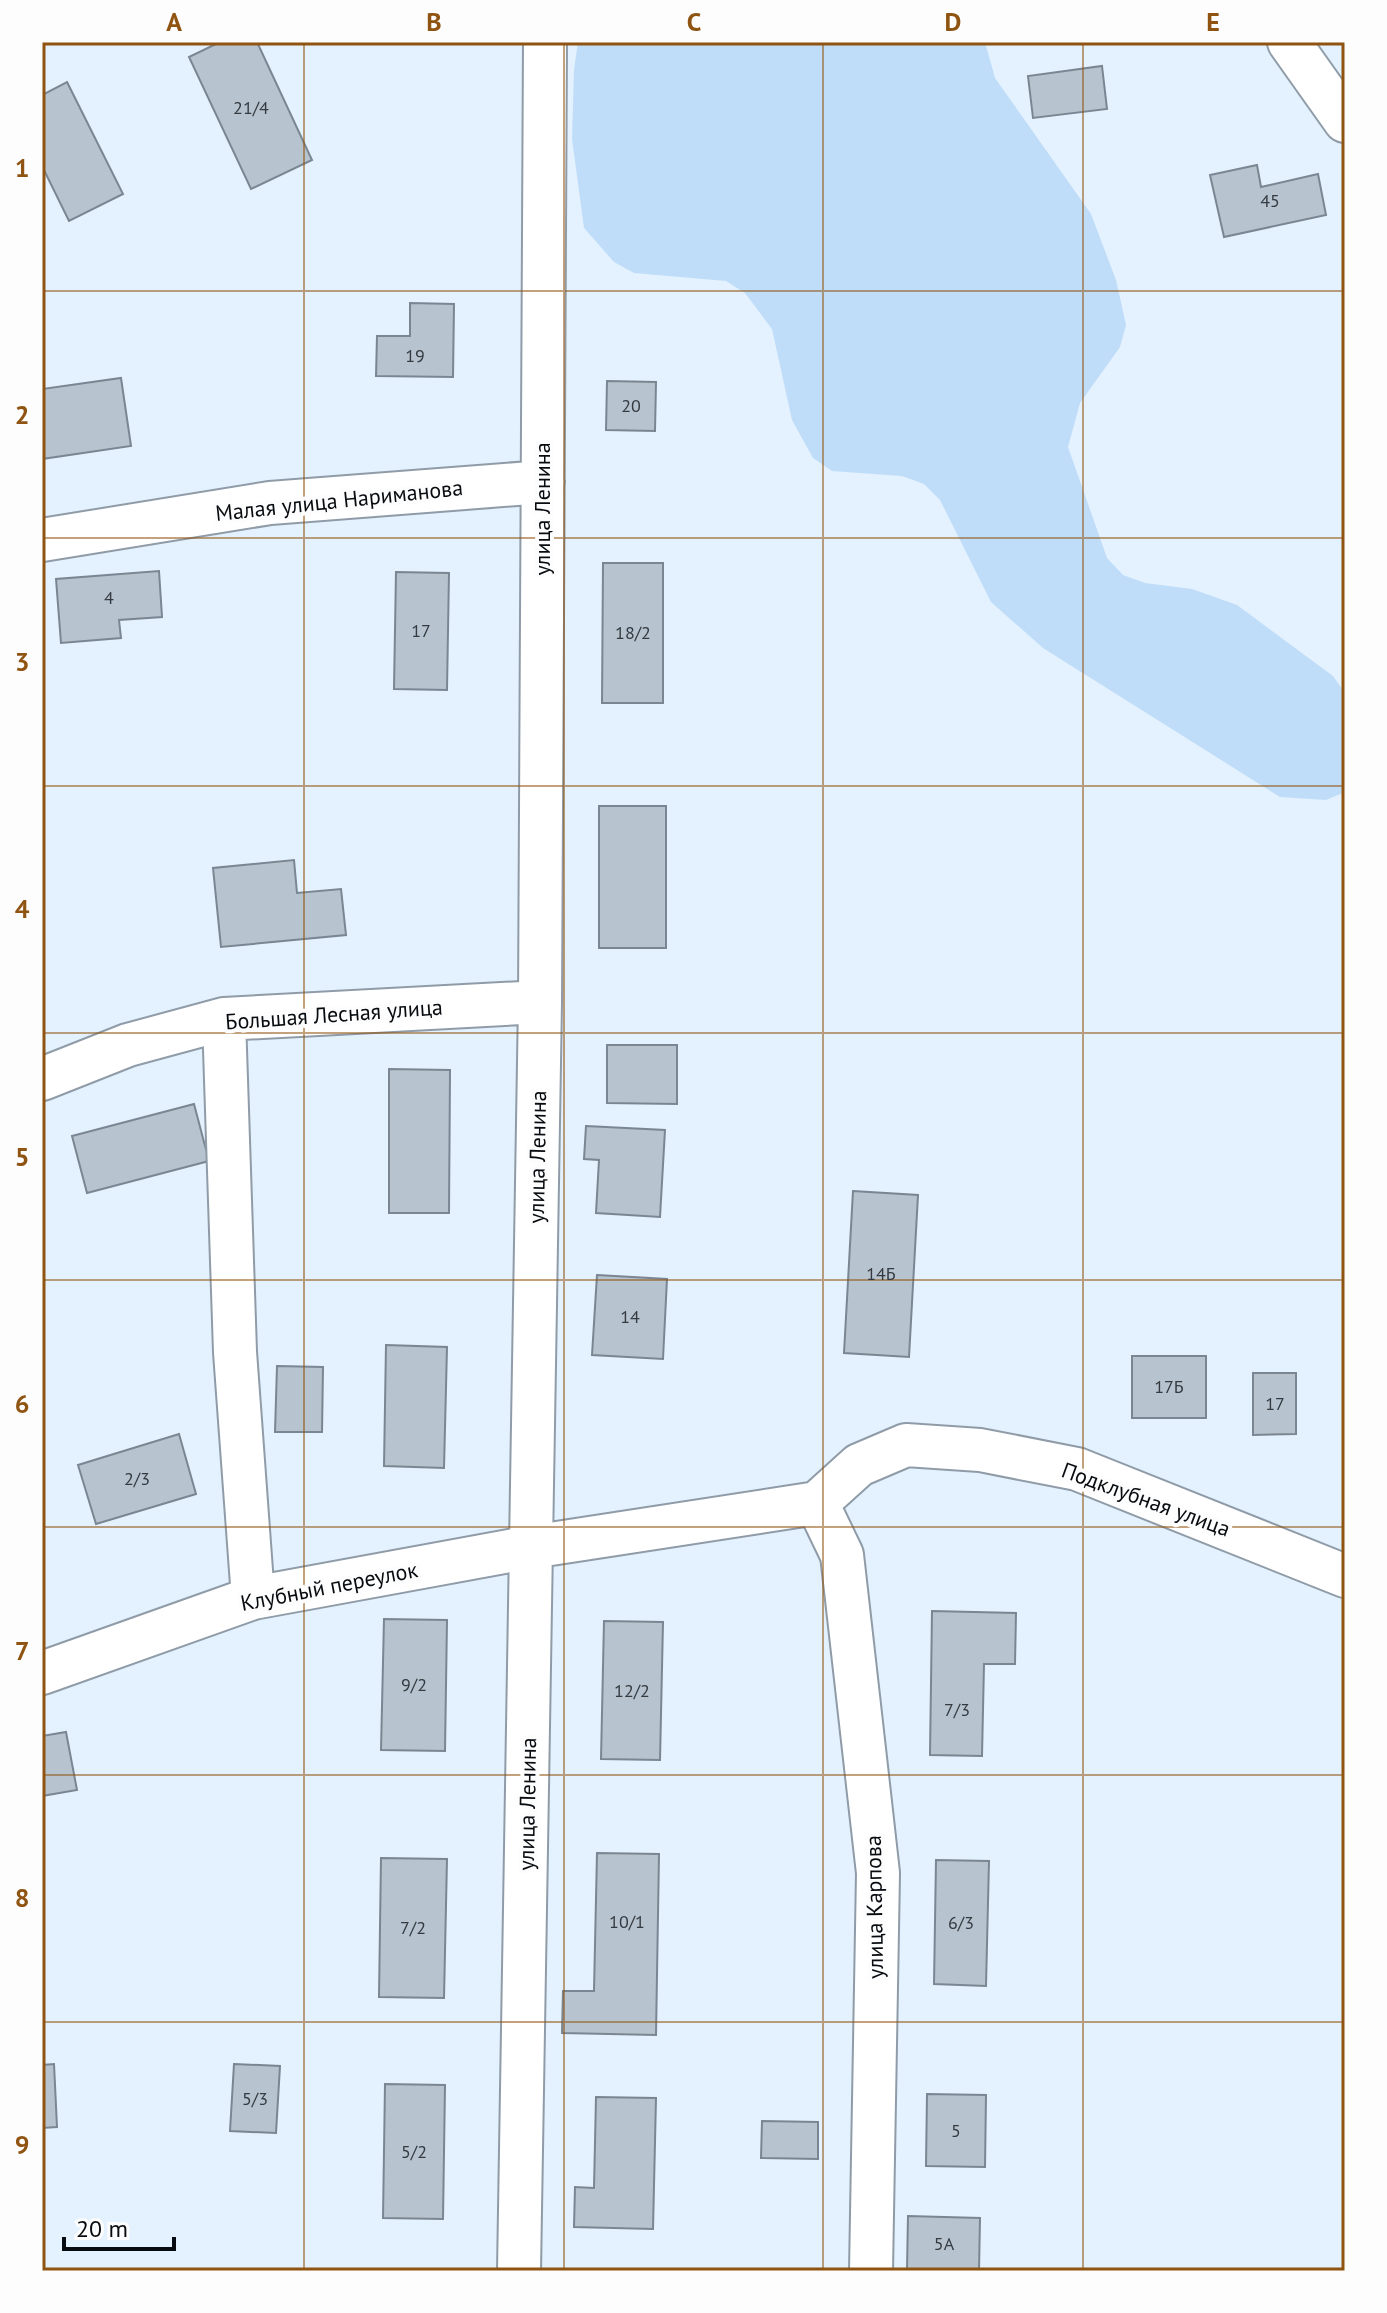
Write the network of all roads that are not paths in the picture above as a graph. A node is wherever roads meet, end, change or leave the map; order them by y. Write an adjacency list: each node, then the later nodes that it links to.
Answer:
1 (545, 42): 4 (street, улица Ленина)
2 (1289, 42): 3 (street)
3 (1345, 121)
4 (543, 482): 5 (street, Малая улица Нариманова); 6 (street, улица Ленина)
5 (42, 540)
6 (540, 1002): 7 (street, Большая Лесная улица); 10 (street, улица Ленина)
7 (224, 1019): 8 (street, Большая Лесная улица); 12 (street)
8 (42, 1079)
9 (817, 1503): 10 (street); 11 (street, Подклубная улица); 15 (street, улица Карпова)
10 (531, 1547): 12 (street, Клубный переулок); 14 (street, улица Ленина)
11 (1345, 1576)
12 (253, 1598): 13 (street, Клубный переулок)
13 (42, 1673)
14 (519, 2271)
15 (871, 2271)

